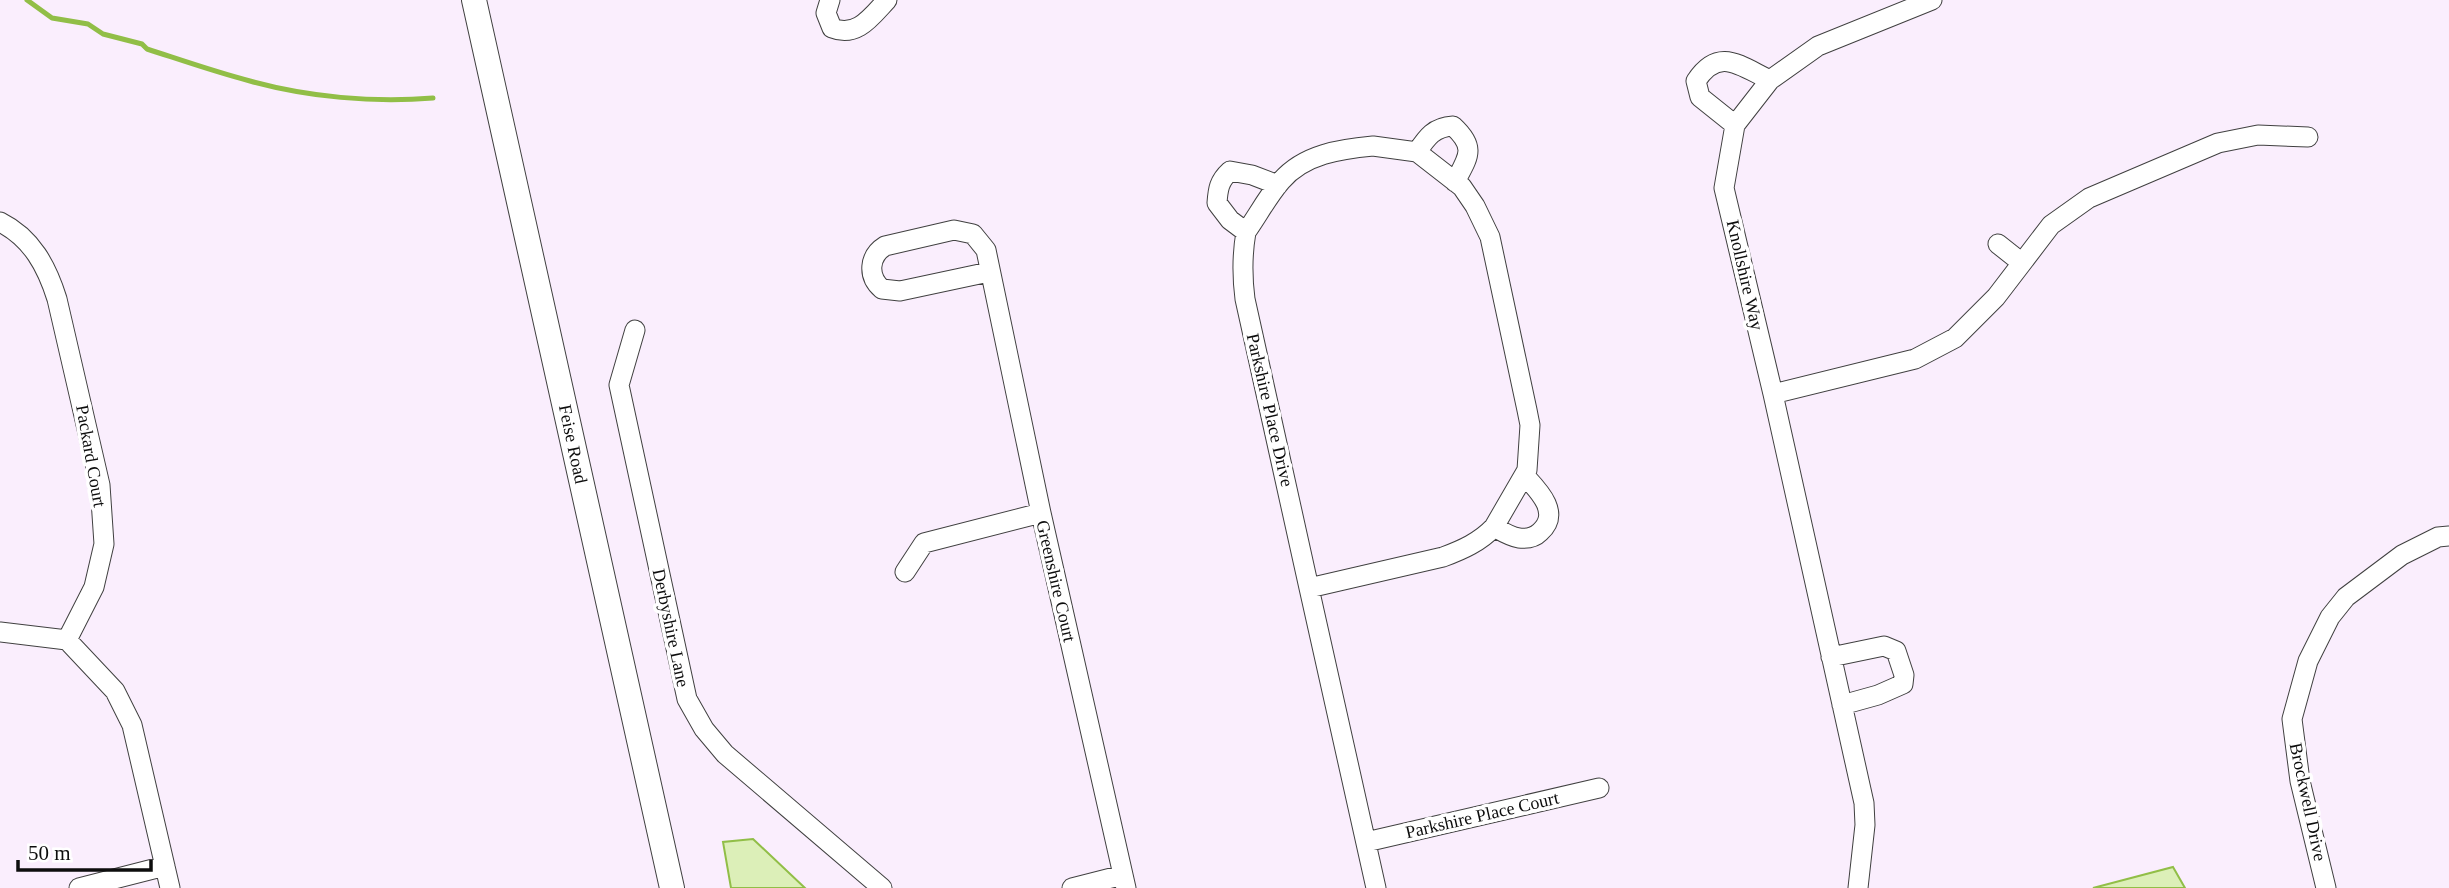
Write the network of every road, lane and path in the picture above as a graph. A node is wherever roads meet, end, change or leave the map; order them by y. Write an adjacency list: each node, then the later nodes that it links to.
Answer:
1 (474, 0): 34 (street, Feise Road)
2 (830, 0): 3 (street)
3 (887, 0)
4 (1932, 0): 5 (street, Knollshire Way)
5 (1770, 80): 6 (street, Knollshire Way); 6 (street)
6 (1735, 125): 17 (street, Knollshire Way)
7 (2308, 137): 14 (street)
8 (1417, 152): 9 (street); 9 (street); 10 (street, Parkshire Place Drive)
9 (1455, 182): 18 (street)
10 (1278, 185): 12 (street, Parkshire Place Drive); 12 (street)
11 (0, 222): 25 (street, Packard Court)
12 (1246, 232): 23 (street, Parkshire Place Drive)
13 (1998, 244): 14 (street)
14 (2022, 263): 17 (street)
15 (989, 272): 15 (street, Greenshire Court); 19 (street, Greenshire Court)
16 (635, 330): 35 (street, Derbyshire Lane)
17 (1773, 394): 26 (street, Knollshire Way)
18 (1525, 476): 20 (street); 20 (street)
19 (1041, 513): 22 (street); 31 (street, Greenshire Court)
20 (1493, 527): 23 (street)
21 (2449, 536): 39 (street, Brockwell Drive)
22 (905, 572)
23 (1309, 588): 29 (street, Parkshire Place Drive)
24 (0, 632): 25 (street)
25 (67, 640): 30 (street)
26 (1831, 657): 27 (street, Knollshire Way); 27 (street)
27 (1842, 705): 38 (street, Knollshire Way)
28 (1599, 788): 29 (street, Parkshire Place Court)
29 (1366, 842): 37 (street, Parkshire Place Drive)
30 (165, 866): 32 (street); 33 (street)
31 (1125, 882): 36 (street)
32 (79, 888)
33 (170, 888)
34 (672, 888)
35 (882, 888)
36 (1072, 888)
37 (1376, 888)
38 (1858, 888)
39 (2326, 888)

